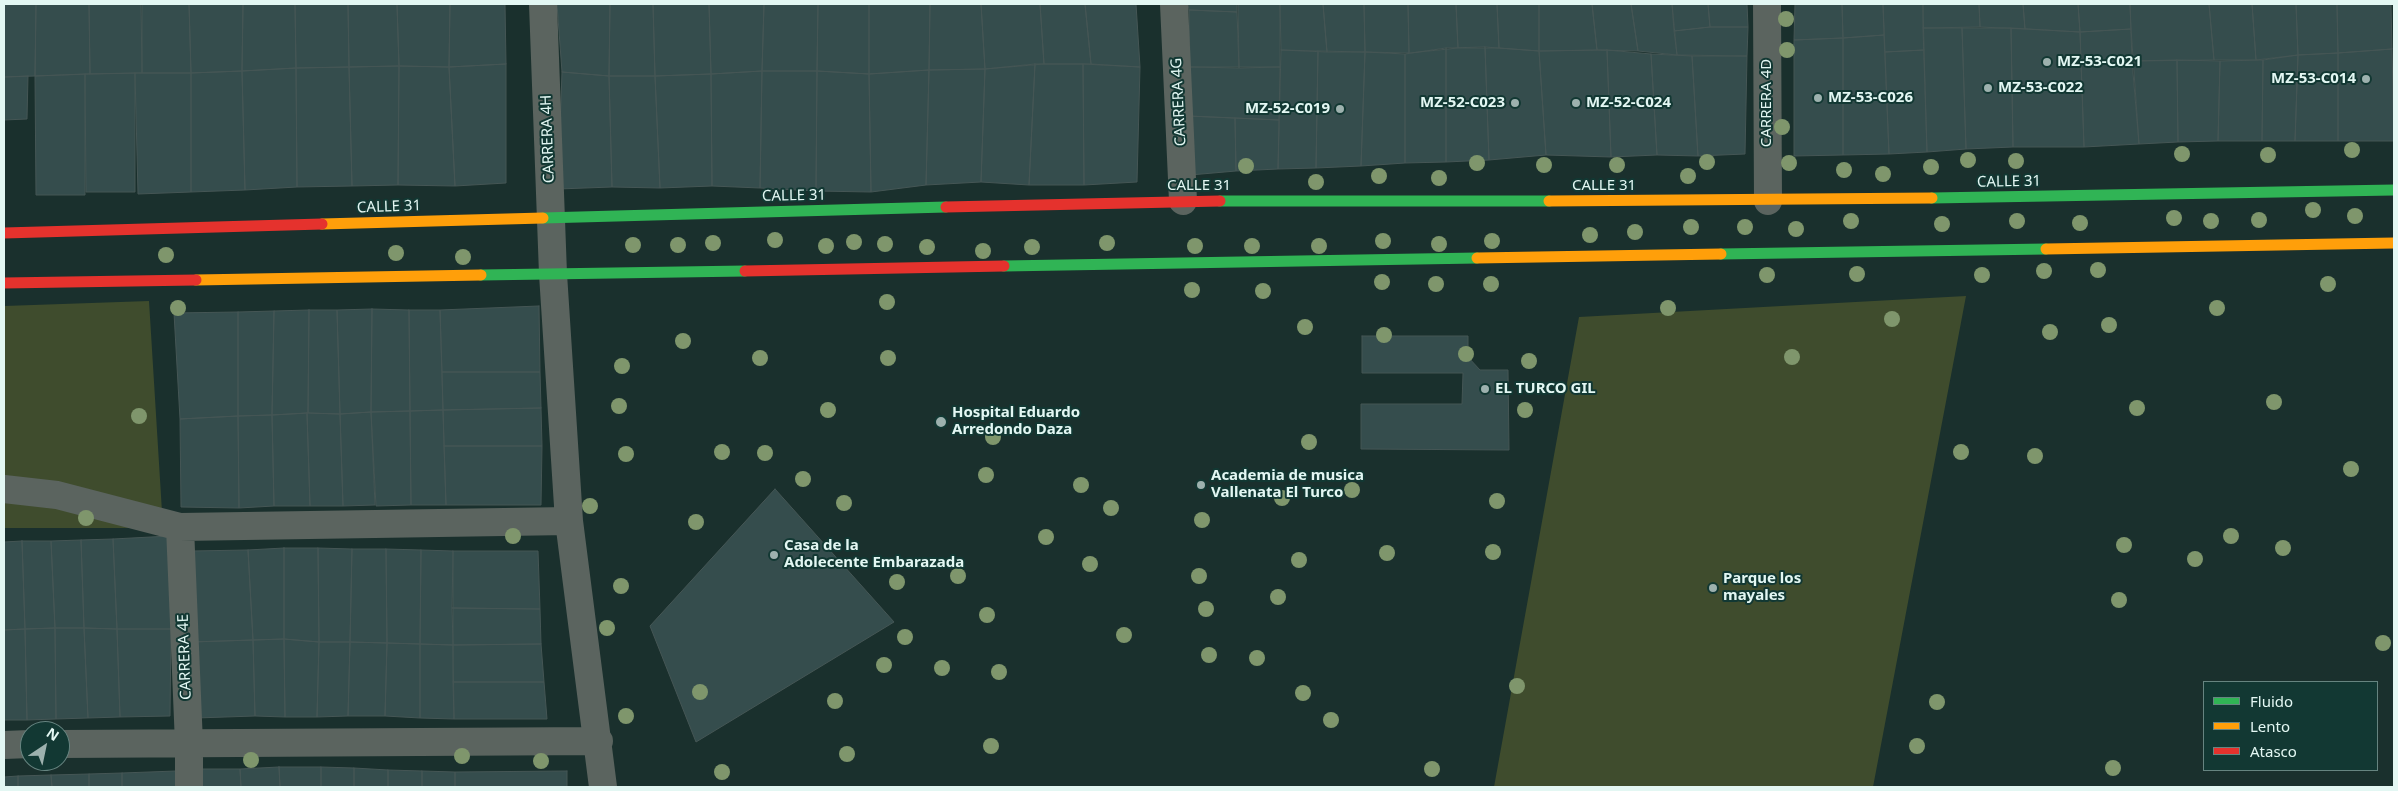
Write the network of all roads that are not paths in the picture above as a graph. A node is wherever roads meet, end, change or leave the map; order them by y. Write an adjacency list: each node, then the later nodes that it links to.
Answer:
1 (543, 4): 7 (street, CARRERA 4H)
2 (1174, 4): 5 (street, CARRERA 4G)
3 (1767, 4): 6 (street, CARRERA 4D)
4 (2394, 190): 6 (street, CALLE 31)
5 (1183, 201): 6 (street, CALLE 31); 7 (street, CALLE 31)
6 (1768, 201)
7 (551, 217): 8 (street, CALLE 31); 10 (street, CARRERA 4H)
8 (4, 233)
9 (2394, 243): 10 (street)
10 (553, 274): 11 (street); 13 (street, CARRERA 4H)
11 (4, 283)
12 (4, 489): 14 (street)
13 (568, 522): 14 (street); 15 (street, CARRERA 4H)
14 (180, 527): 18 (street, CARRERA 4E)
15 (598, 740): 18 (street); 21 (street, CARRERA 4H)
16 (20, 744): 19 (street)
17 (70, 744): 18 (street)
18 (189, 744): 20 (street, CARRERA 4E)
19 (4, 745)
20 (189, 787)
21 (603, 787)

